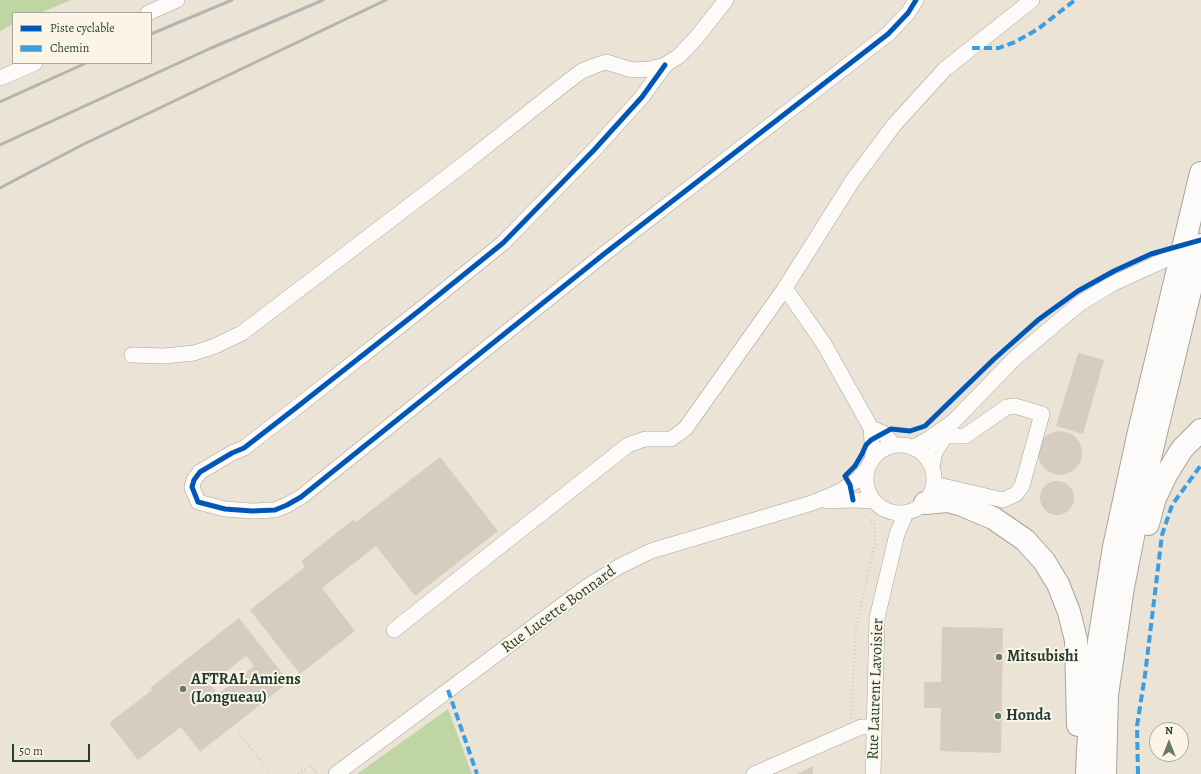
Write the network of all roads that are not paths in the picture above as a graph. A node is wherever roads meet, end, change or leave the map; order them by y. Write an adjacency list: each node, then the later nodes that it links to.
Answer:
1 (177, 0): 5 (street)
2 (726, 0): 7 (street)
3 (916, 0): 7 (street)
4 (1032, 0): 12 (street)
5 (150, 12)
6 (33, 64): 8 (street)
7 (665, 65): 13 (street)
8 (0, 78)
9 (1201, 173): 35 (highway)
10 (1201, 245): 30 (highway)
11 (1168, 258): 14 (street)
12 (785, 288): 15 (street); 28 (street)
13 (132, 355)
14 (953, 422): 17 (street); 19 (street)
15 (871, 428): 18 (street); 20 (street)
16 (1201, 430): 30 (highway)
17 (946, 436): 21 (street); 22 (street)
18 (894, 445): 19 (street); 20 (street)
19 (913, 448): 21 (street)
20 (870, 464): 23 (street); 24 (street, Rue Lucette Bonnard)
21 (932, 466): 22 (street)
22 (930, 493): 26 (street); 34 (highway)
23 (873, 501): 24 (street, Rue Lucette Bonnard); 25 (street)
24 (812, 503): 31 (street, Rue Lucette Bonnard)
25 (887, 512): 26 (street); 27 (street)
26 (906, 513): 27 (street, Rue Laurent Lavoisier)
27 (897, 534): 29 (street, Rue Laurent Lavoisier)
28 (394, 630)
29 (874, 727): 32 (street); 33 (street, Rue Laurent Lavoisier)
30 (1107, 727): 36 (highway)
31 (336, 774)
32 (754, 774)
33 (873, 774)
34 (1079, 774)
35 (1087, 774)
36 (1105, 774)

